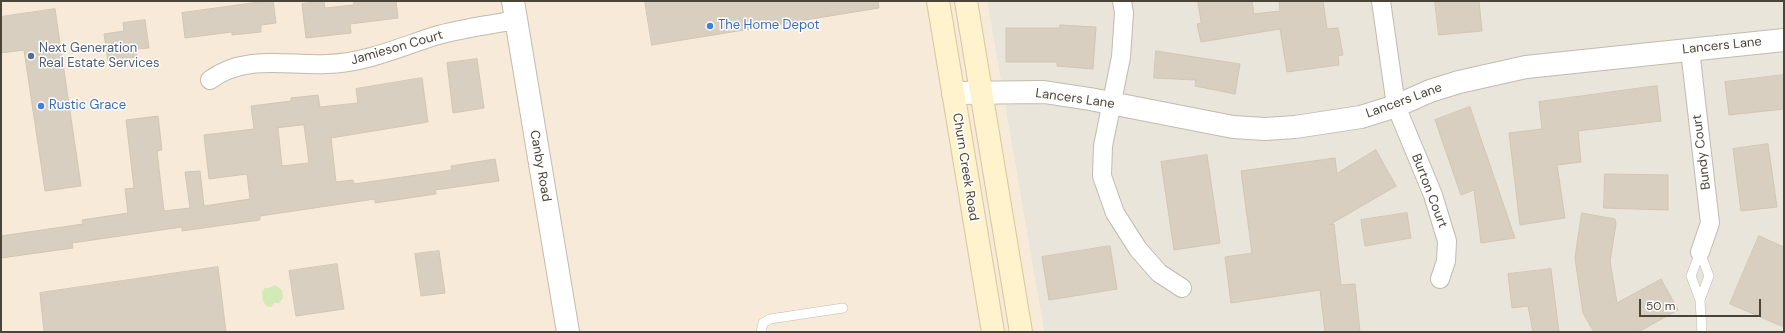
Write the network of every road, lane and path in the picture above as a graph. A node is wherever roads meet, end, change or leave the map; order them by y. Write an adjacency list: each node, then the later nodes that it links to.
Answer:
1 (938, 1): 9 (main road, Churn Creek Road)
2 (966, 1): 10 (main road)
3 (1122, 1): 11 (street)
4 (1381, 1): 12 (street, Burton Court)
5 (514, 10): 8 (street, Jamieson Court); 18 (street, Canby Road)
6 (1784, 40): 7 (street, Lancers Lane)
7 (1690, 50): 12 (street, Lancers Lane); 13 (street, Bundy Court)
8 (210, 80)
9 (953, 93): 10 (street, Lancers Lane); 20 (main road, Churn Creek Road)
10 (982, 93): 11 (street, Lancers Lane); 21 (main road)
11 (1112, 104): 12 (street, Lancers Lane); 15 (street)
12 (1396, 106): 14 (street, Burton Court)
13 (1700, 252): 16 (lane); 16 (lane)
14 (1440, 279)
15 (1182, 288)
16 (1700, 300): 22 (lane)
17 (843, 308): 19 (lane)
18 (568, 332)
19 (760, 332)
20 (993, 332)
21 (1021, 332)
22 (1702, 332)

